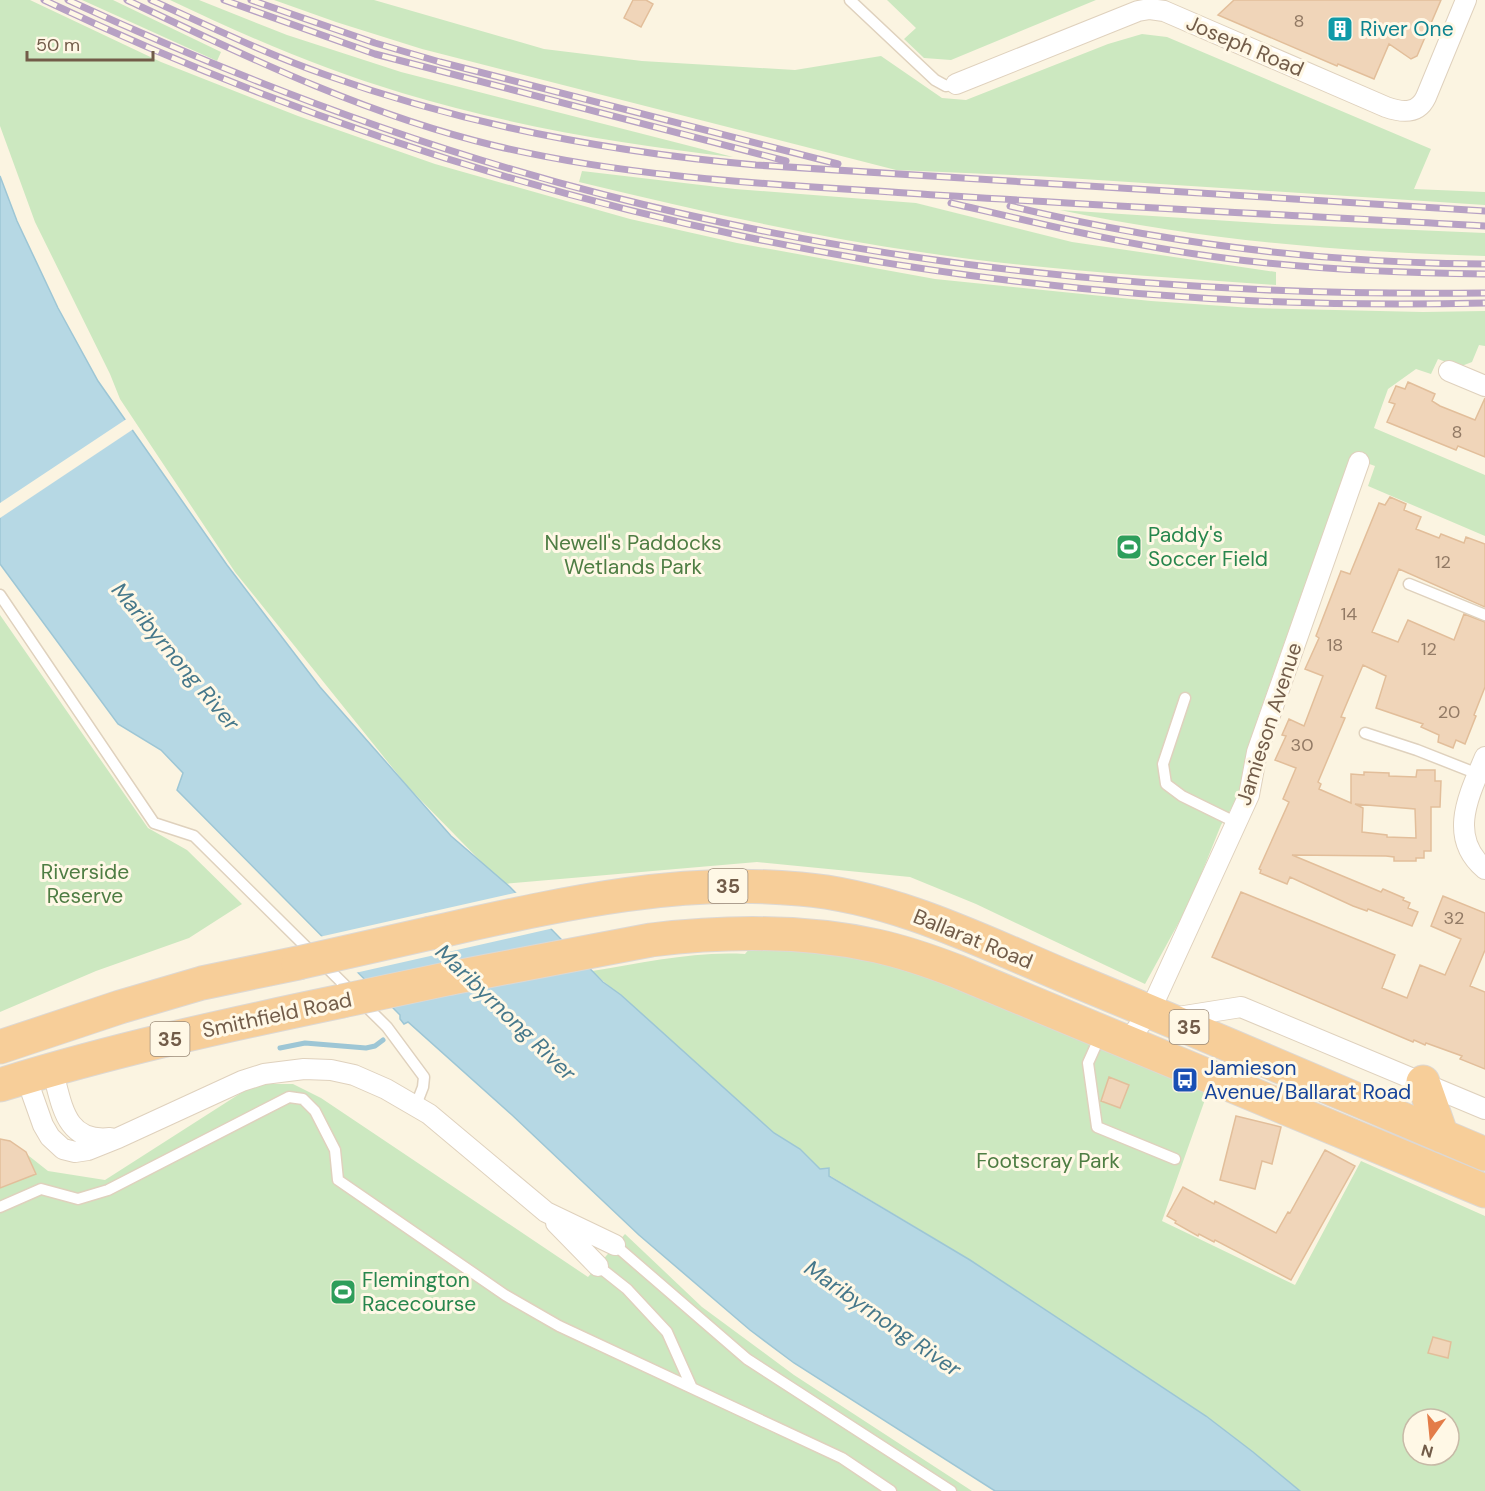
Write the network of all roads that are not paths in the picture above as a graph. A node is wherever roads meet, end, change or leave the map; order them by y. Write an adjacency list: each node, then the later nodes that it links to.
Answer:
1 (850, 0): 3 (lane, Joseph Road)
2 (1466, 0): 3 (street, Joseph Road)
3 (956, 84)
4 (1449, 371): 5 (street)
5 (1485, 386)
6 (1359, 462): 13 (street, Jamieson Avenue)
7 (1409, 584): 9 (lane)
8 (0, 595): 21 (lane)
9 (1485, 615)
10 (1185, 698): 13 (lane)
11 (1365, 733): 12 (lane)
12 (1481, 765): 14 (street)
13 (1235, 822): 16 (street, Jamieson Avenue)
14 (1485, 869)
15 (451, 978): 17 (highway, Ballarat Road / 35); 19 (highway, Smithfield Road / 35, bridge)
16 (1159, 1015): 17 (street, Jamieson Avenue); 18 (highway, Ballarat Road / 35, bridge); 20 (street); 24 (highway, Ballarat Road / 35)
17 (1115, 1036): 26 (lane); 27 (highway, Ballarat Road / 35)
18 (13, 1042): 19 (highway)
19 (26, 1077): 23 (street); 23 (street)
20 (1423, 1082): 22 (street); 24 (highway)
21 (416, 1106): 23 (street); 29 (street)
22 (1485, 1108)
23 (132, 1132)
24 (1443, 1136): 25 (highway, Ballarat Road / 35)
25 (1485, 1154)
26 (1175, 1159)
27 (1485, 1191)
28 (0, 1207): 32 (lane)
29 (541, 1209): 30 (street); 31 (street)
30 (615, 1245): 34 (lane)
31 (598, 1266): 32 (lane)
32 (692, 1388): 33 (lane)
33 (891, 1491)
34 (951, 1491)

